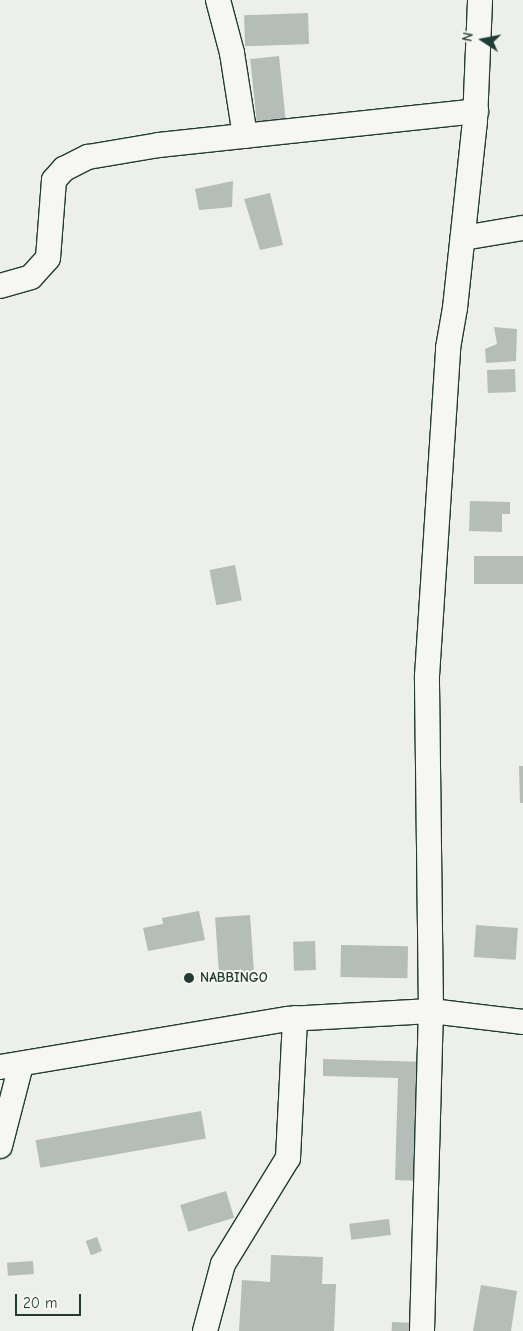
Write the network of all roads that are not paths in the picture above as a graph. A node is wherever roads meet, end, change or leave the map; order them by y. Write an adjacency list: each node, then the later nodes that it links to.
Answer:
1 (218, 0): 4 (street)
2 (480, 0): 3 (street)
3 (476, 111): 4 (street); 6 (street)
4 (245, 136): 7 (street)
5 (523, 228): 6 (street)
6 (463, 238): 8 (street)
7 (0, 286)
8 (430, 1011): 9 (street); 10 (street); 14 (street)
9 (295, 1018): 11 (street); 13 (street)
10 (523, 1022)
11 (11, 1066): 12 (street)
12 (0, 1146)
13 (205, 1331)
14 (422, 1331)

